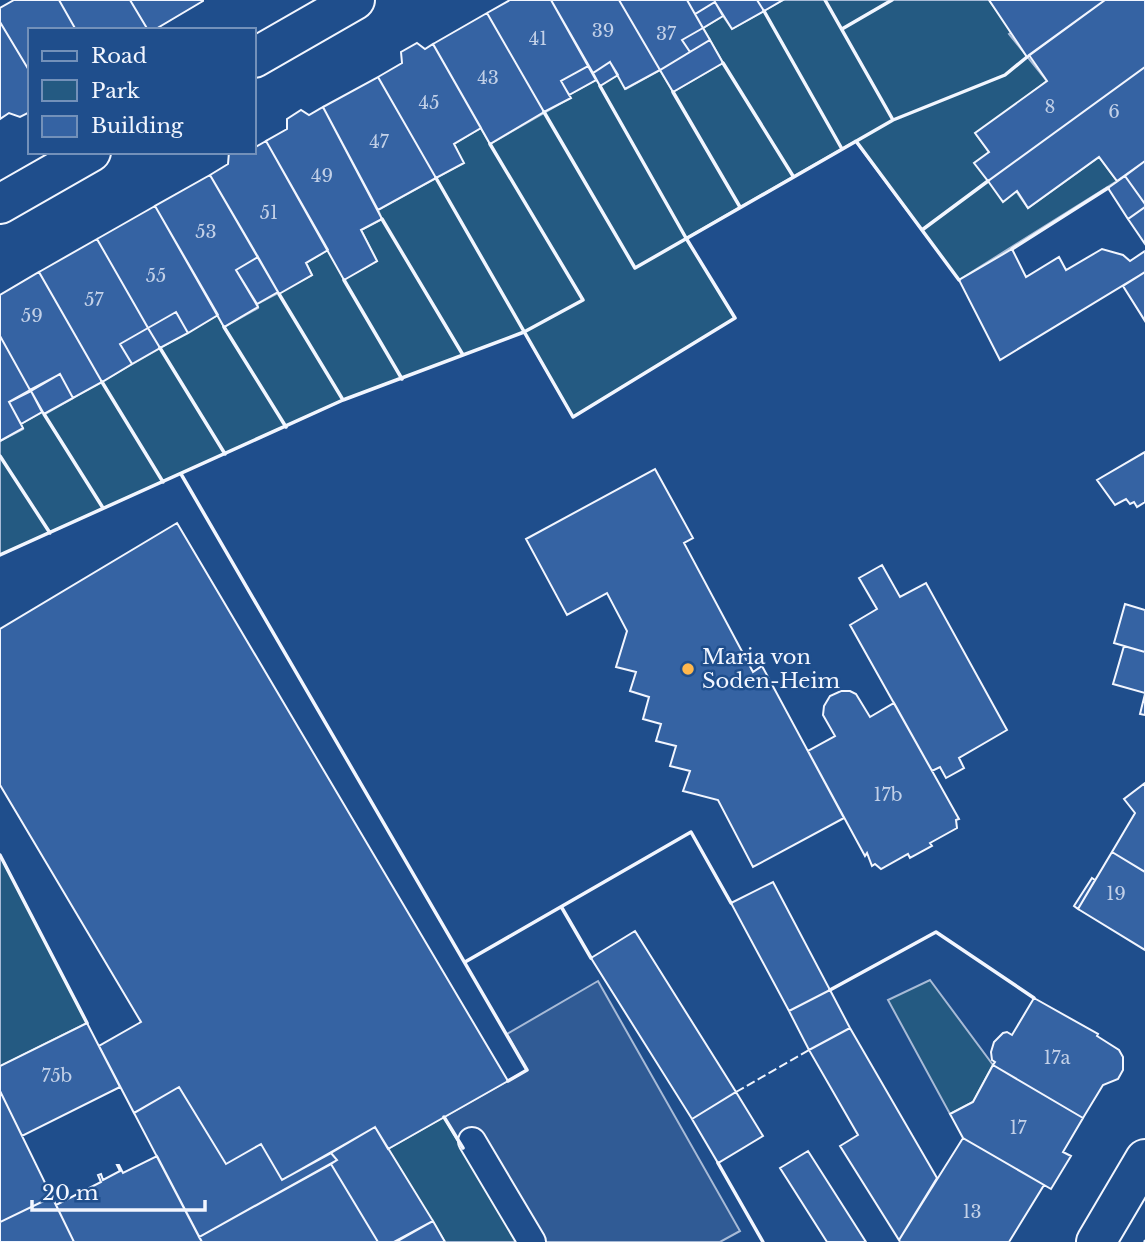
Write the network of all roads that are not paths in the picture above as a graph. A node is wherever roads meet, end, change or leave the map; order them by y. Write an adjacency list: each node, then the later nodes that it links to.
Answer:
1 (355, 0): 2 (street)
2 (256, 57)
3 (88, 154): 4 (street)
4 (0, 204)
5 (472, 1141): 7 (lane)
6 (1145, 1158): 8 (street)
7 (533, 1242)
8 (1096, 1242)

